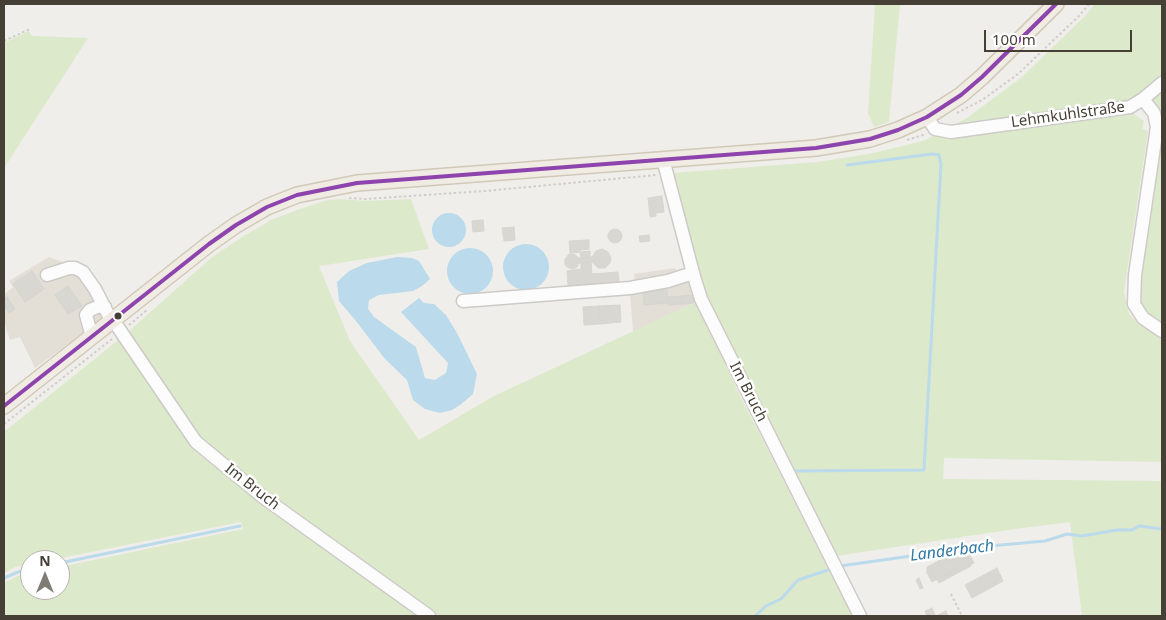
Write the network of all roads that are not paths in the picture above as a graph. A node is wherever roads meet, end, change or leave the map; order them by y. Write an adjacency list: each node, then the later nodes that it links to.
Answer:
1 (1056, 4): 4 (main road)
2 (1162, 83): 3 (street)
3 (1143, 99): 4 (street, Lehmkuhlstraße); 11 (street, Lehmkuhlstraße)
4 (931, 124): 5 (main road)
5 (663, 159): 6 (street, Im Bruch); 10 (main road)
6 (693, 273): 8 (street); 15 (street, Im Bruch)
7 (47, 275): 9 (street, Im Bruch)
8 (463, 301)
9 (105, 307): 10 (street, Im Bruch); 12 (street)
10 (116, 324): 12 (main road); 14 (street, Im Bruch)
11 (1162, 330)
12 (92, 337): 13 (main road)
13 (4, 406)
14 (428, 616)
15 (860, 616)

